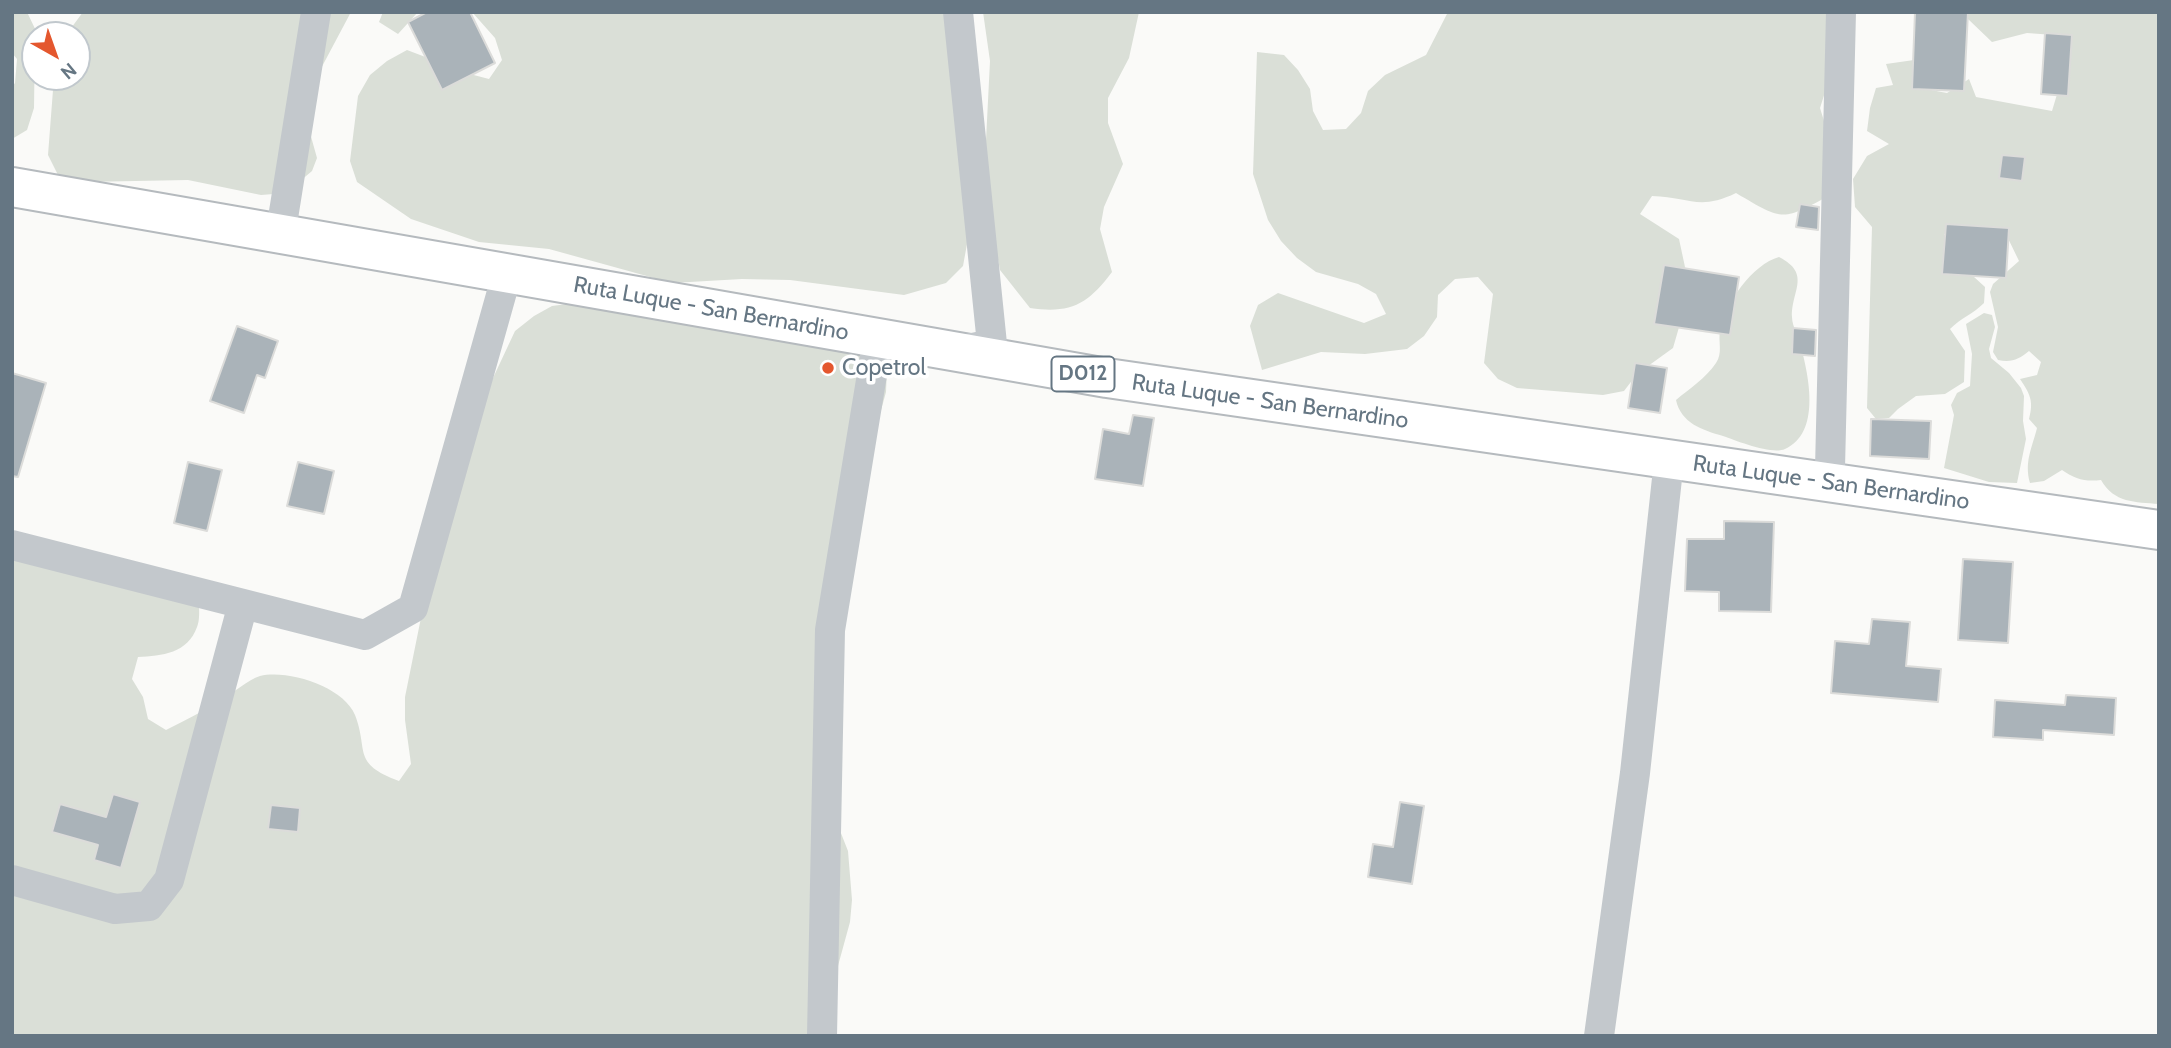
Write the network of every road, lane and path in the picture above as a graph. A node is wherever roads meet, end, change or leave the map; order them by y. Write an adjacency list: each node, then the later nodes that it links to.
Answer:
1 (316, 12): 5 (street)
2 (958, 12): 8 (street)
3 (1841, 12): 10 (street)
4 (12, 187): 5 (main road, Ruta Luque - San Bernardino / D012)
5 (273, 233): 6 (main road, Ruta Luque - San Bernardino / D012)
6 (507, 274): 7 (main road, Ruta Luque - San Bernardino / D012); 13 (street)
7 (878, 338): 8 (main road, Ruta Luque - San Bernardino / D012); 15 (street)
8 (954, 352): 9 (main road, Ruta Luque - San Bernardino / D012)
9 (1669, 460): 10 (main road, Ruta Luque - San Bernardino / D012); 16 (street)
10 (1834, 483): 11 (main road, Ruta Luque - San Bernardino / D012)
11 (2159, 530)
12 (12, 545): 13 (street)
13 (243, 604): 14 (street)
14 (12, 880)
15 (822, 1036)
16 (1599, 1036)

